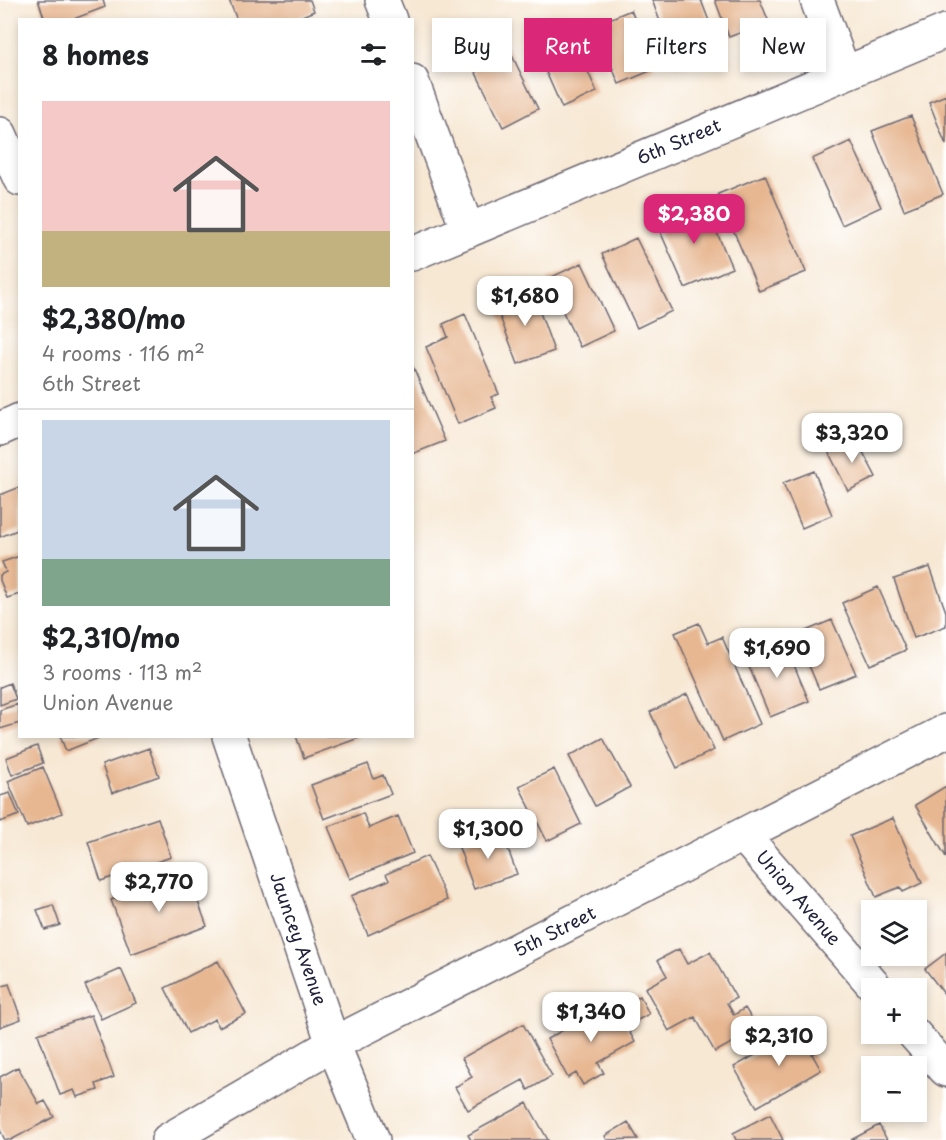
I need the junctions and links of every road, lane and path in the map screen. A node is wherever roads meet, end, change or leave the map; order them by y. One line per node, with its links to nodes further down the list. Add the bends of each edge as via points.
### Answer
1 (382, 0): 3 (street)
2 (817, 0): 5 (street)
3 (389, 18)
4 (946, 31): 5 (street, 6th Street)
5 (844, 73): 9 (street, 6th Street)
6 (414, 86): 9 (street)
7 (0, 134): 8 (street)
8 (18, 174)
9 (468, 231): 10 (street, 6th Street)
10 (414, 253)
11 (18, 421): 12 (street)
12 (0, 429)
13 (946, 731): 15 (street, 5th Street)
14 (229, 738): 17 (street, Jauncey Avenue)
15 (744, 836): 16 (street, Union Avenue); 17 (street, 5th Street)
16 (867, 978)
17 (333, 1044): 20 (street, 5th Street); 21 (street, Jauncey Avenue)
18 (923, 1044): 19 (street)
19 (946, 1070)
20 (168, 1140)
21 (373, 1140)

